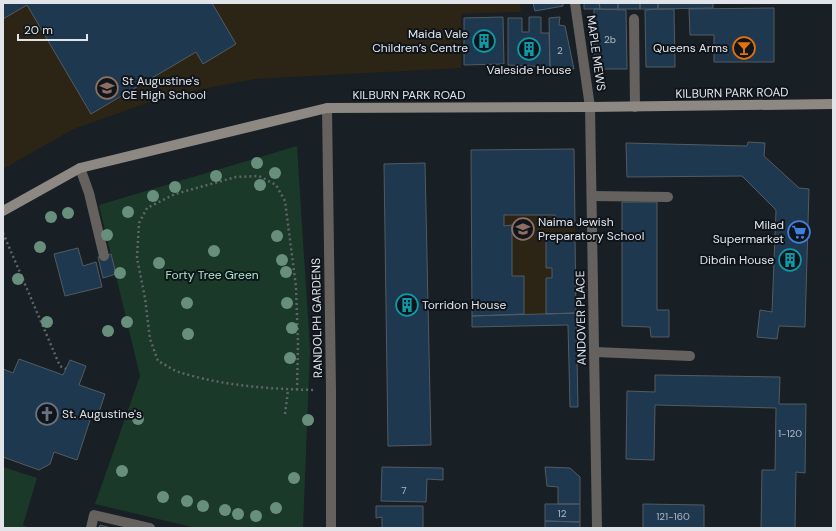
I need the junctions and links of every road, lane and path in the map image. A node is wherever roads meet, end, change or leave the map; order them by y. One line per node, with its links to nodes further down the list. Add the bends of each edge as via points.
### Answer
1 (575, 3): 4 (street, MAPLE MEWS)
2 (634, 19): 5 (street)
3 (833, 104): 5 (main road, KILBURN PARK ROAD)
4 (590, 107): 5 (main road, KILBURN PARK ROAD); 6 (main road, KILBURN PARK ROAD); 8 (street, ANDOVER PLACE)
5 (634, 107)
6 (327, 108): 7 (main road, KILBURN PARK ROAD); 18 (street, RANDOLPH GARDENS)
7 (80, 168): 10 (main road, KILBURN PARK ROAD); 12 (street)
8 (592, 196): 9 (street); 13 (street, ANDOVER PLACE)
9 (668, 197)
10 (3, 211)
11 (3, 233): 15 (path, via 60,366)
12 (104, 256)
13 (595, 352): 14 (street); 23 (street, ANDOVER PLACE)
14 (690, 356)
15 (66, 369)
16 (288, 390): 17 (path); 17 (path, via 244,387 181,373 158,360 150,340 137,258 139,223 147,208 175,194 236,177 259,176 276,185 285,201 296,287); 19 (path)
17 (297, 390): 18 (path)
18 (331, 390): 22 (street, RANDOLPH GARDENS)
19 (285, 414)
20 (91, 528): 21 (street, via 94,514)
21 (150, 528)
22 (331, 528)
23 (598, 528)

